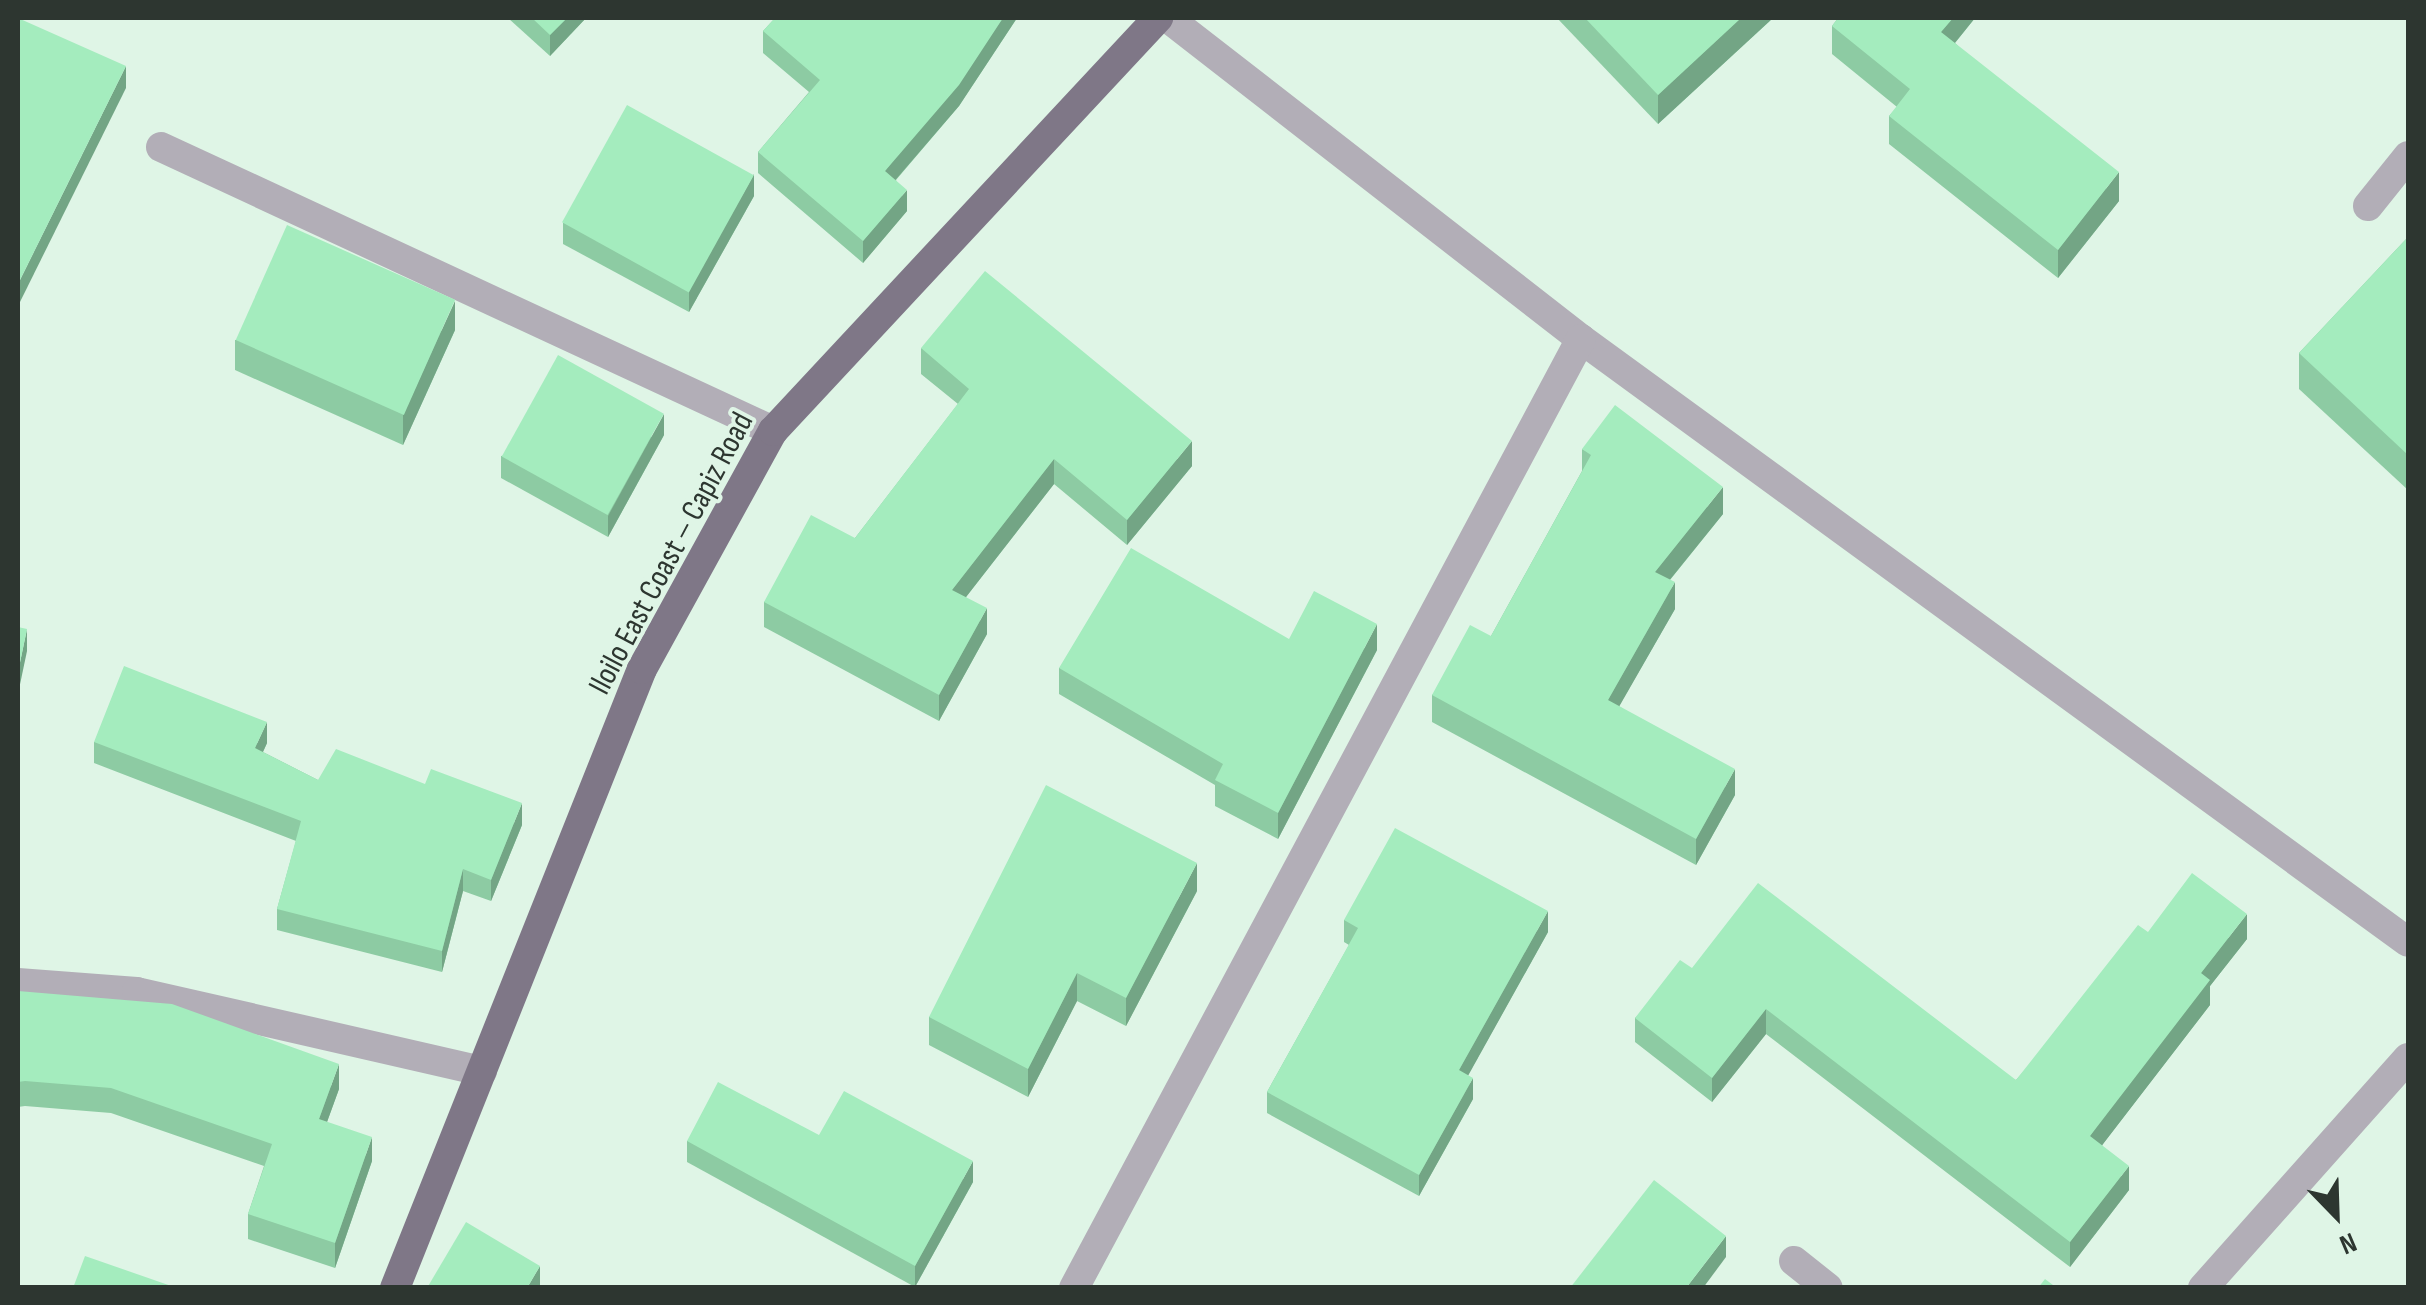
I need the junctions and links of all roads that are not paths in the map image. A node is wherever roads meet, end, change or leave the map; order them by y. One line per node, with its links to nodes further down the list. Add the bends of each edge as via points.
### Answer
1 (1158, 18): 7 (main road, Iloilo East Coast – Capiz Road)
2 (1168, 18): 6 (street)
3 (161, 148): 7 (street)
4 (2408, 156): 5 (street)
5 (2368, 206)
6 (1581, 339): 8 (street); 14 (street)
7 (773, 432): 11 (main road, Iloilo East Coast – Capiz Road, via 642,669)
8 (2408, 942)
9 (18, 983): 11 (street, via 137,992)
10 (2408, 1058): 16 (street)
11 (482, 1071): 13 (main road, Iloilo East Coast – Capiz Road)
12 (1794, 1260): 15 (street)
13 (395, 1288)
14 (1074, 1288)
15 (1828, 1288)
16 (2204, 1288)

